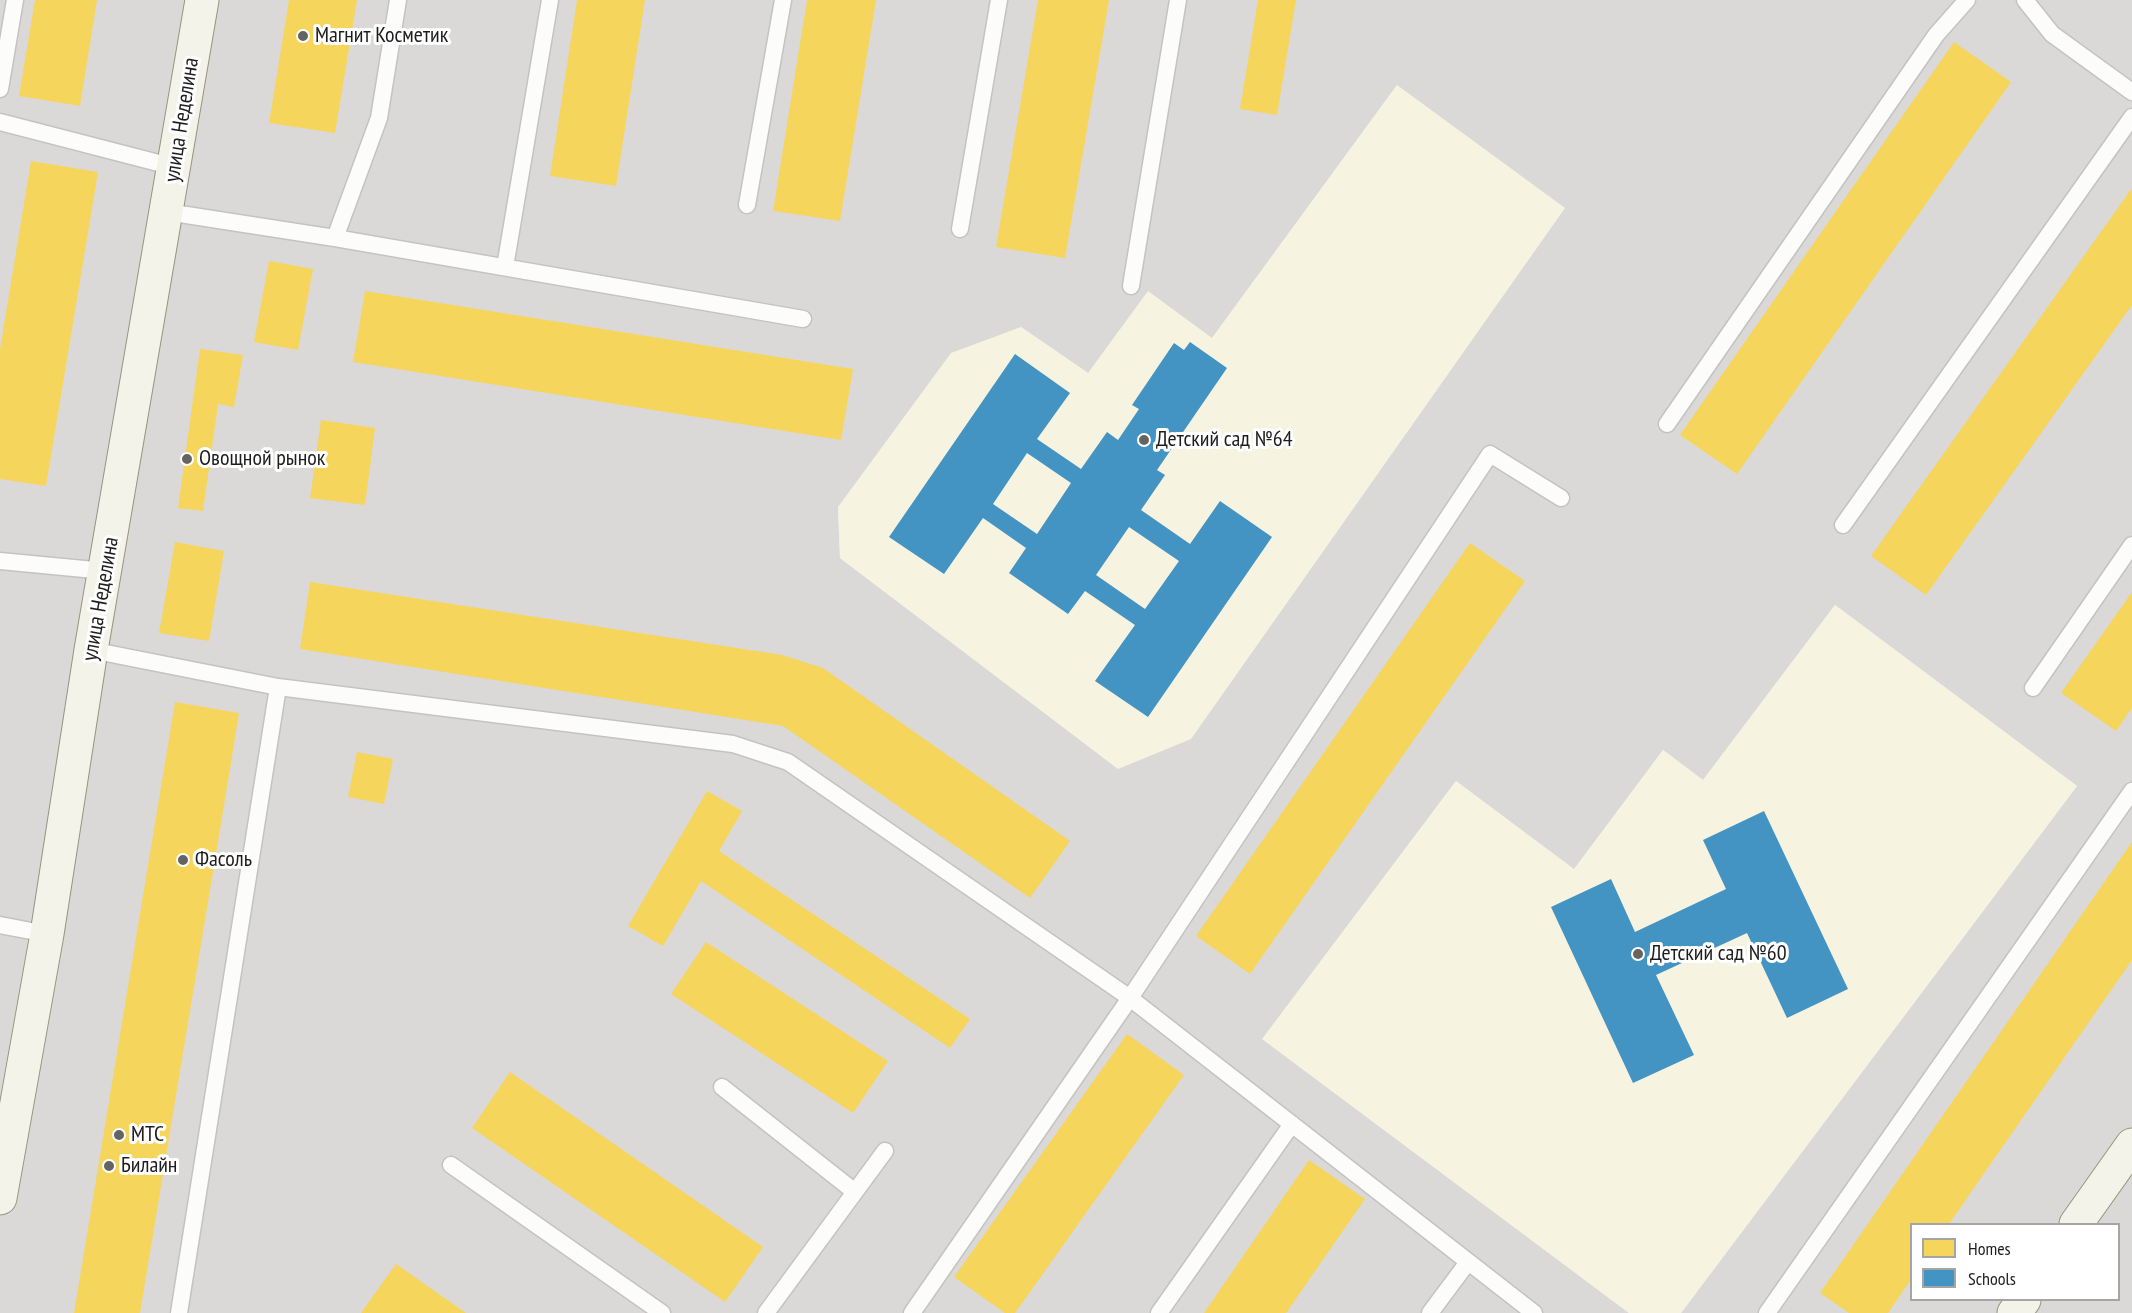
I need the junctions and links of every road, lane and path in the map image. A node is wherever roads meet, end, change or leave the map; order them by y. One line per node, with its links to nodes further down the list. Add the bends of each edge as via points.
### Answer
1 (15, 0): 10 (lane)
2 (202, 0): 14 (street, улица Неделина)
3 (398, 0): 18 (lane, via 379,118)
4 (550, 0): 19 (lane)
5 (783, 0): 15 (lane)
6 (999, 0): 17 (lane)
7 (1178, 0): 20 (lane)
8 (1967, 0): 22 (lane, via 1936,35)
9 (2025, 0): 11 (lane, via 2052,34)
10 (0, 88)
11 (2132, 92)
12 (2132, 117): 24 (lane)
13 (0, 122): 14 (lane)
14 (174, 167): 16 (street, улица Неделина)
15 (747, 205)
16 (167, 212): 18 (lane); 27 (street, улица Неделина)
17 (960, 229)
18 (335, 238): 19 (lane)
19 (505, 267): 21 (lane)
20 (1131, 286)
21 (803, 320)
22 (1667, 424)
23 (1561, 498): 34 (lane, via 1490,454)
24 (1843, 525)
25 (2132, 545): 30 (lane)
26 (0, 561): 27 (lane)
27 (105, 571): 28 (street, улица Неделина)
28 (92, 650): 29 (lane); 33 (street, улица Неделина)
29 (278, 687): 34 (lane, via 733,744 788,762); 44 (lane)
30 (2033, 688)
31 (2132, 791): 51 (lane)
32 (0, 925): 33 (lane)
33 (46, 934): 41 (street, улица Неделина)
34 (1130, 998): 36 (lane); 47 (lane)
35 (722, 1087): 40 (lane)
36 (1292, 1124): 43 (lane); 48 (lane)
37 (2132, 1145): 42 (street)
38 (885, 1151): 40 (lane)
39 (451, 1165): 45 (lane)
40 (855, 1192): 46 (lane)
41 (0, 1198)
42 (2077, 1223)
43 (1468, 1262): 49 (lane); 50 (lane)
44 (179, 1313)
45 (662, 1313)
46 (766, 1313)
47 (912, 1313)
48 (1159, 1313)
49 (1430, 1313)
50 (1534, 1313)
51 (1767, 1313)

